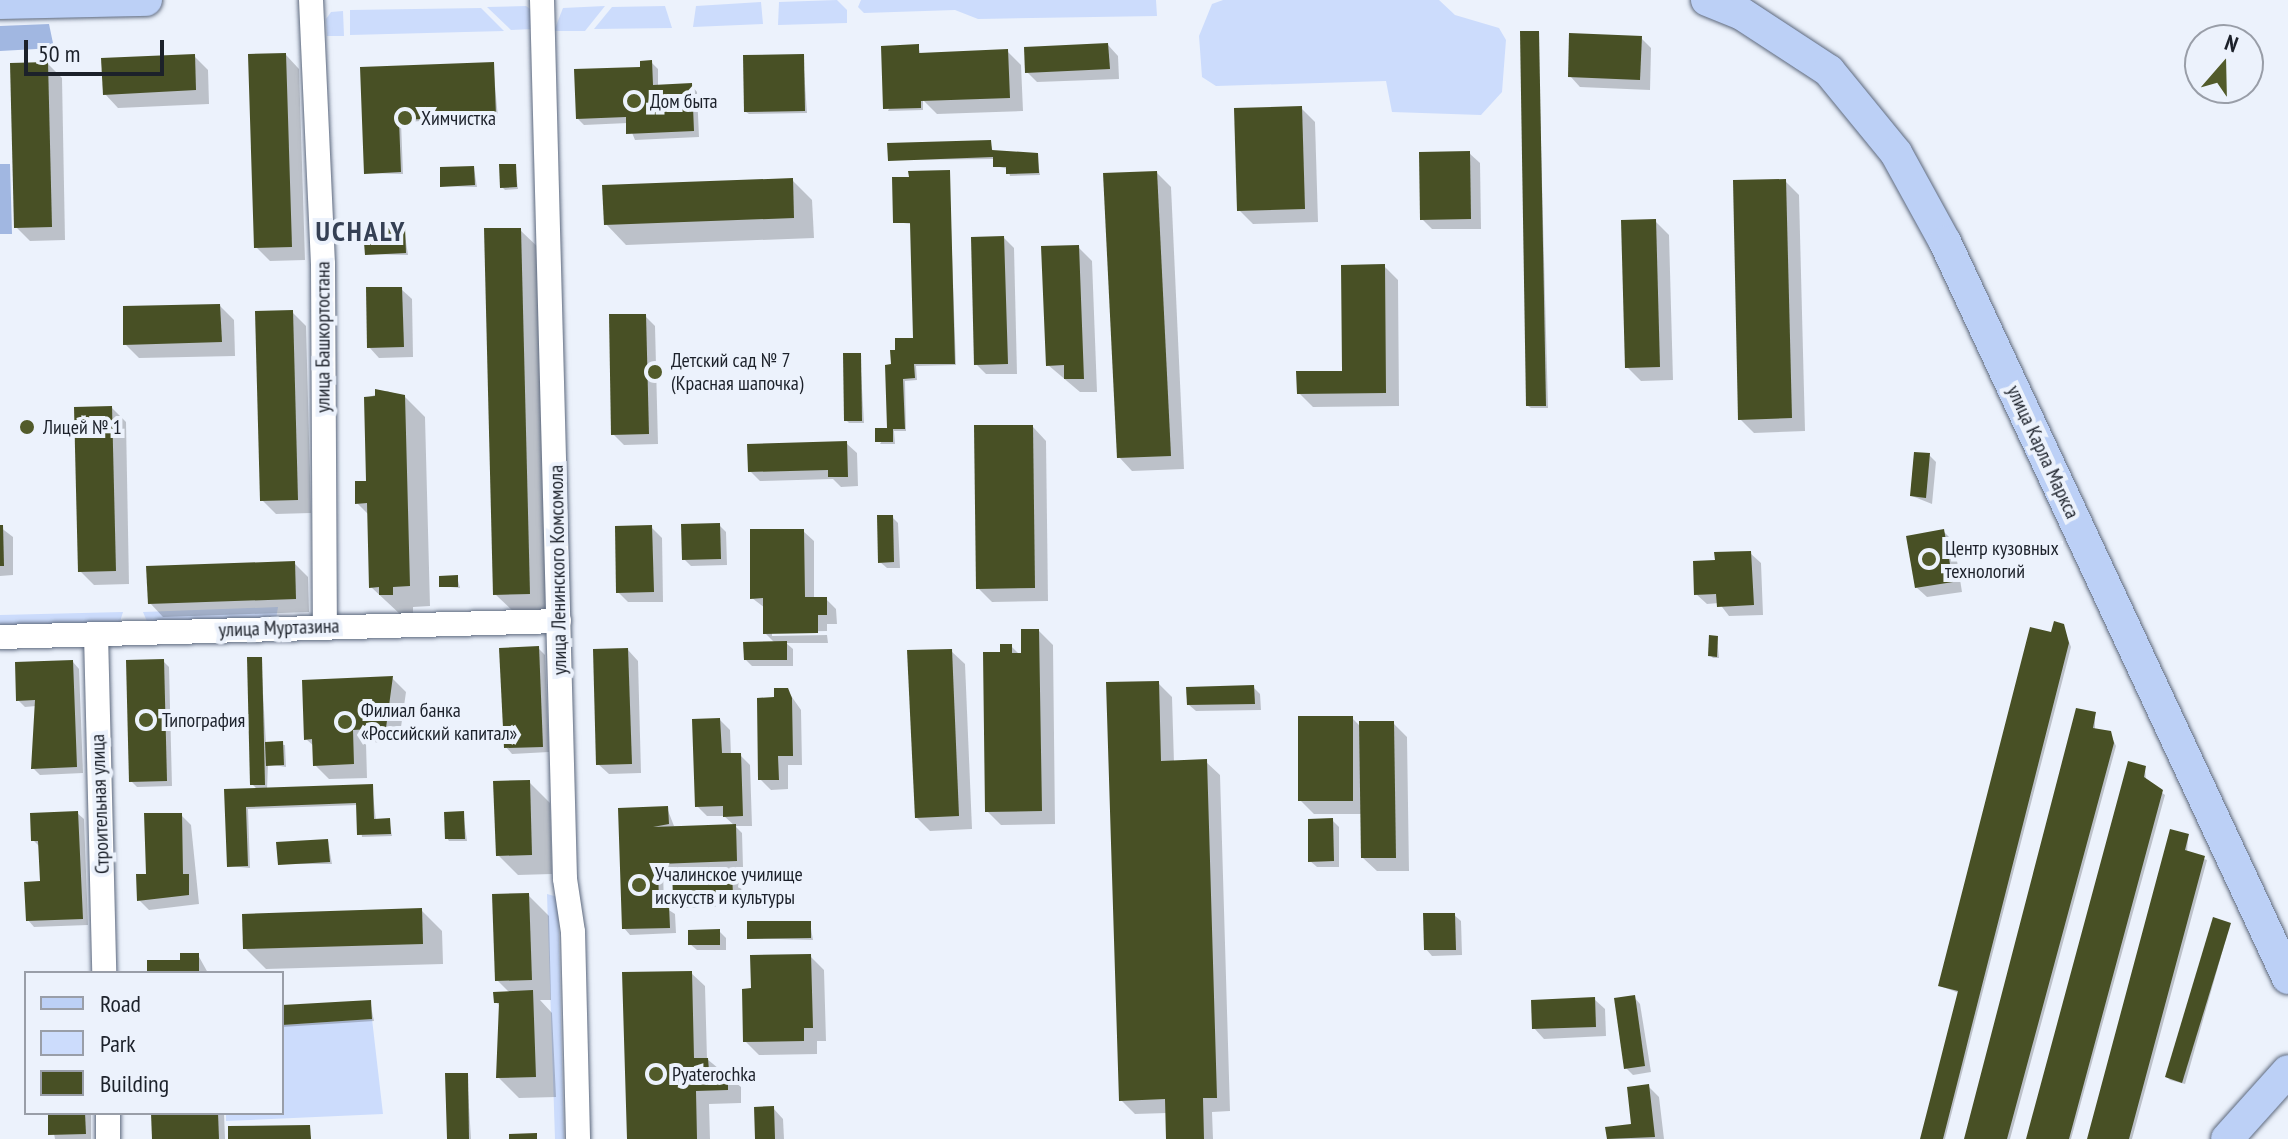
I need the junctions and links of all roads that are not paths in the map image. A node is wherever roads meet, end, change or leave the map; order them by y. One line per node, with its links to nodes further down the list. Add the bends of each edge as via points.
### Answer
1 (146, 0): 5 (main road)
2 (311, 0): 7 (street, улица Башкортостана, via 323,264)
3 (542, 0): 6 (street, улица Ленинского Комсомола)
4 (1707, 0): 11 (main road, улица Карла Маркса, via 1742,14 1829,71 1896,153 1945,242)
5 (0, 3)
6 (559, 621): 7 (street, улица Муртазина); 15 (street, улица Ленинского Комсомола)
7 (325, 626): 8 (street, улица Муртазина)
8 (96, 634): 9 (street, улица Муртазина); 10 (street, Строительная улица)
9 (0, 637)
10 (104, 971)
11 (2288, 978)
12 (2288, 1071): 16 (main road)
13 (108, 1115): 14 (street)
14 (108, 1139)
15 (578, 1139)
16 (2227, 1139)

